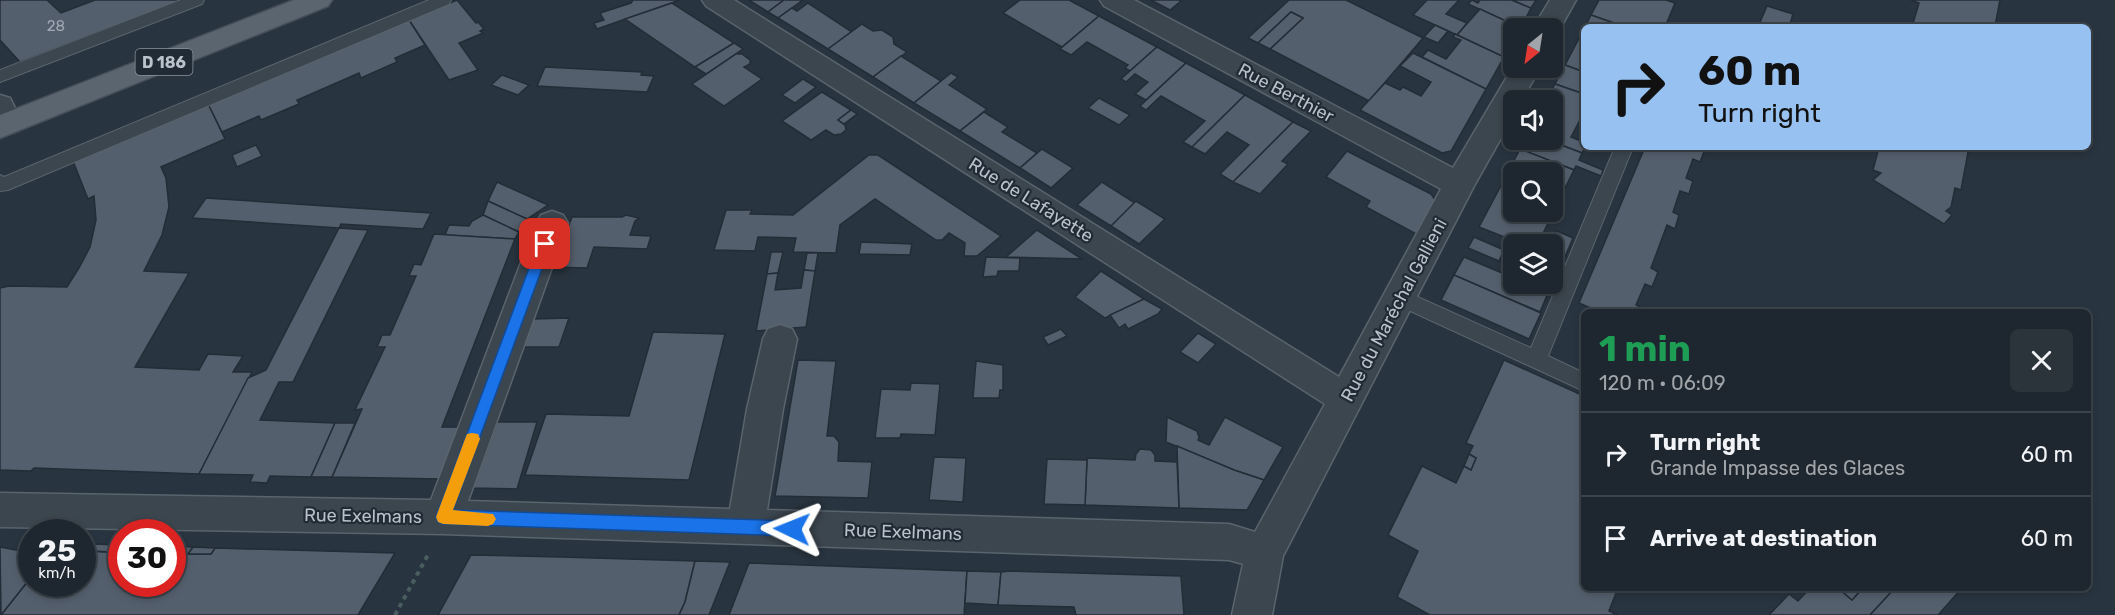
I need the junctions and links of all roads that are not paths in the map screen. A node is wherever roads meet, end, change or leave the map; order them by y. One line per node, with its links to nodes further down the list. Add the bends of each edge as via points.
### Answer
1 (196, 0): 8 (lane)
2 (319, 0): 10 (main road, D 186)
3 (443, 0): 12 (lane, via 2,185)
4 (715, 0): 19 (street, Rue de Lafayette)
5 (1113, 0): 13 (street, Rue Berthier)
6 (1563, 0): 7 (street)
7 (1553, 18)
8 (0, 76)
9 (1520, 78): 13 (street, Rue du Maréchal Gallieni)
10 (2, 123)
11 (1623, 150): 17 (lane)
12 (0, 182)
13 (1459, 185): 15 (street, Rue du Maréchal Gallieni)
14 (552, 223): 21 (street)
15 (1400, 297): 17 (lane); 19 (street, Rue du Maréchal Gallieni)
16 (780, 339): 22 (street)
17 (1536, 360): 18 (lane)
18 (1581, 381)
19 (1347, 399): 23 (street, Rue du Maréchal Gallieni)
20 (0, 510): 21 (street, Rue Exelmans)
21 (443, 517): 22 (street, Rue Exelmans)
22 (746, 527): 23 (street, Rue Exelmans, via 1229,542)
23 (1264, 553): 24 (street, Rue du Maréchal Gallieni)
24 (1252, 615)

